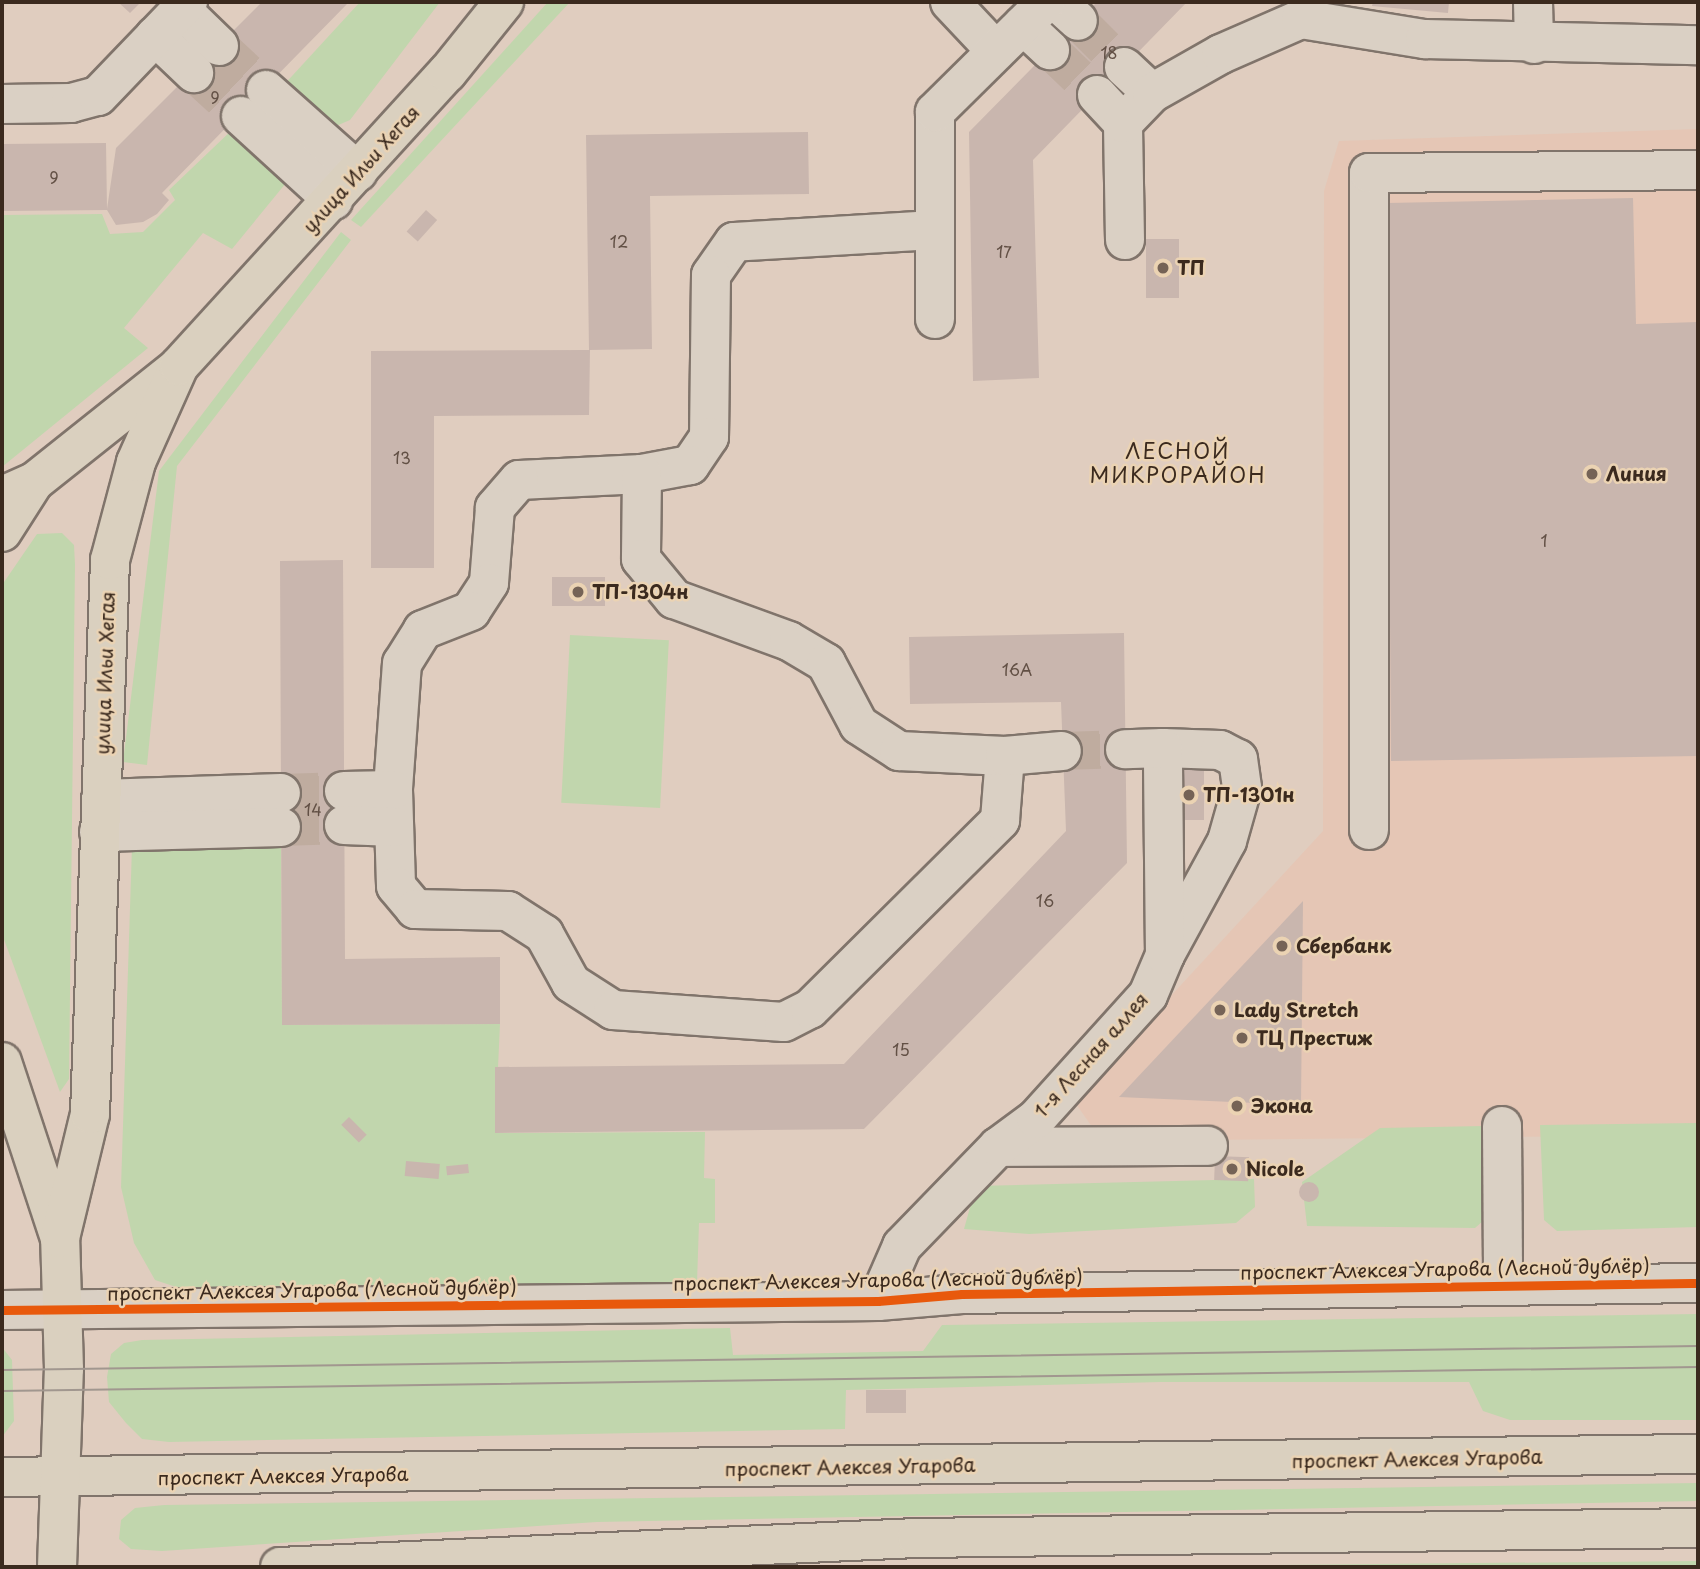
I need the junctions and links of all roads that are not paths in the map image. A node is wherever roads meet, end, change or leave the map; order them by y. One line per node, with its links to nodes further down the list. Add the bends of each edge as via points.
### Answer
1 (504, 2): 17 (main road, улица Ильи Хегая)
2 (950, 2): 8 (street)
3 (1533, 2): 6 (street)
4 (175, 16): 9 (street); 14 (street, via 98,96 71,103)
5 (1051, 20): 8 (street)
6 (1534, 44): 7 (street); 11 (street, via 1425,39 1300,19 1221,54)
7 (1698, 45)
8 (996, 51): 18 (street, via 934,112)
9 (207, 59)
10 (1124, 67): 11 (street)
11 (1152, 93): 15 (street)
12 (1097, 95): 15 (street)
13 (253, 103): 17 (street)
14 (2, 104)
15 (1123, 123): 19 (street)
16 (1698, 170): 33 (street, via 1369,173)
17 (345, 186): 21 (main road, улица Ильи Хегая)
18 (934, 230): 20 (street); 22 (street, via 734,242 710,275 709,437 690,465)
19 (1125, 240)
20 (934, 319)
21 (179, 366): 23 (main road); 32 (main road, улица Ильи Хегая, via 136,462 110,561)
22 (642, 474): 28 (street, via 641,559 674,599 789,641 825,663 859,726 899,751); 30 (street, via 519,480 495,508 489,583 471,611 423,630 402,663)
23 (18, 489): 24 (main road)
24 (2, 532)
25 (1163, 748): 26 (street); 34 (street, 1-я Лесная аллея); 34 (street, via 1220,750 1238,759 1242,788 1227,841)
26 (1125, 749)
27 (1062, 751): 28 (street)
28 (1005, 756): 30 (street, via 1000,820 810,1009 784,1022 613,1010 571,983 544,934 508,911 415,909 396,886)
29 (344, 808): 30 (street)
30 (394, 808)
31 (281, 810): 32 (street)
32 (100, 815): 39 (main road, улица Ильи Хегая, via 90,1114)
33 (1368, 830)
34 (1165, 955): 38 (street, 1-я Лесная аллея, via 1148,995 1036,1119)
35 (5, 1084): 39 (main road)
36 (1502, 1126): 40 (street)
37 (1208, 1146): 38 (street)
38 (998, 1147): 42 (street, 1-я Лесная аллея, via 902,1246)
39 (60, 1238): 44 (main road, улица Ильи Хегая)
40 (1503, 1283): 41 (street, проспект Алексея Угарова (Лесной дублёр)); 42 (street, проспект Алексея Угарова (Лесной дублёр), via 962,1294)
41 (1698, 1283)
42 (878, 1301): 44 (street, проспект Алексея Угарова (Лесной дублёр))
43 (2, 1310): 44 (street, проспект Алексея Угарова (Лесной дублёр))
44 (59, 1310): 47 (main road, улица Ильи Хегая, via 64,1369)
45 (1698, 1454): 47 (main road, проспект Алексея Угарова)
46 (2, 1478): 47 (main road, проспект Алексея Угарова)
47 (60, 1478): 49 (main road, улица Ильи Хегая)
48 (1698, 1528): 50 (main road, via 917,1538)
49 (57, 1567)
50 (280, 1567)

